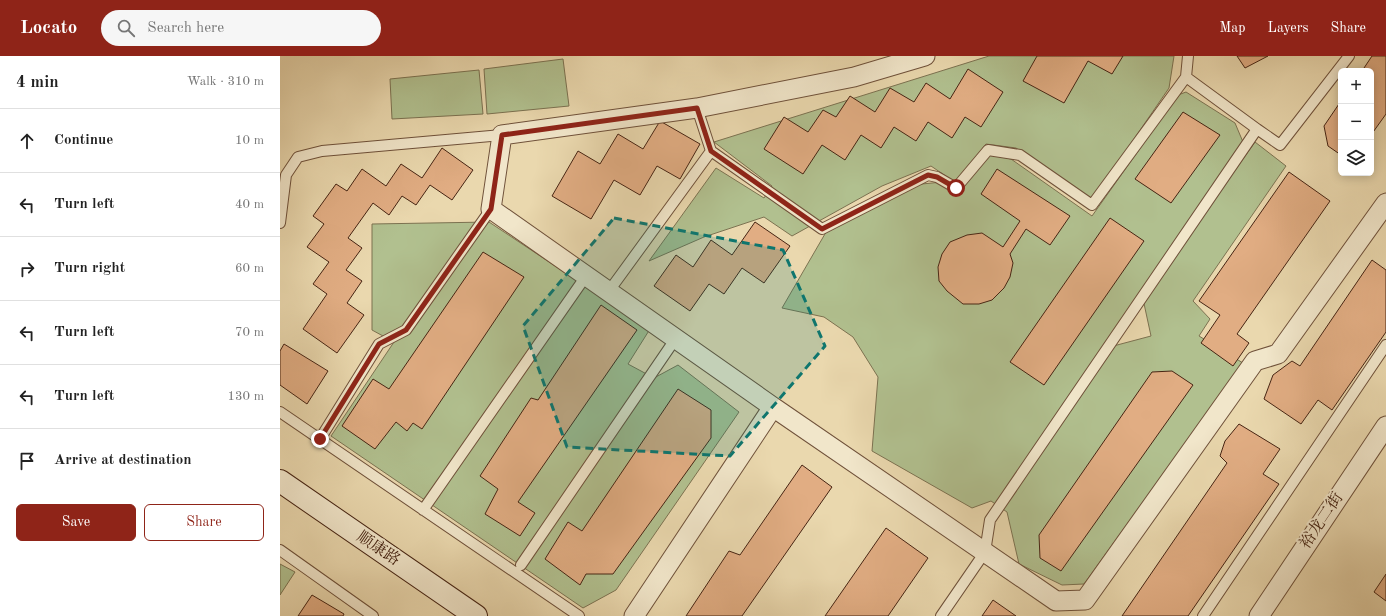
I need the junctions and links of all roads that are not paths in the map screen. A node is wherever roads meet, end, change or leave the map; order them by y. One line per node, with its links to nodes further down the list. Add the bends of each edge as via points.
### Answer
1 (925, 56): 5 (street, via 854,77)
2 (1188, 56): 4 (lane)
3 (1349, 56): 6 (lane, via 1280,145)
4 (1186, 77): 6 (lane); 8 (lane, via 1092,204 1020,155 988,150 956,188 928,175 822,229)
5 (697, 108): 7 (street); 8 (lane)
6 (1257, 129): 23 (lane, via 990,520)
7 (502, 135): 10 (street); 11 (lane, via 322,151 298,157 286,175)
8 (711, 151): 13 (lane)
9 (1386, 202): 23 (street, via 1278,354 1255,361 1085,600 1056,601)
10 (491, 209): 12 (street); 19 (lane, via 406,330 379,344)
11 (280, 223)
12 (586, 276): 13 (street); 21 (lane)
13 (609, 291): 14 (street)
14 (676, 338): 16 (street); 24 (lane)
15 (1386, 345): 31 (lane)
16 (773, 406): 23 (street); 29 (street)
17 (280, 412): 19 (lane)
18 (1386, 426): 32 (street, 裕龙二街)
19 (320, 439): 21 (lane)
20 (280, 481): 27 (street, 顺康路)
21 (423, 510): 28 (lane)
22 (280, 550): 25 (lane)
23 (985, 552): 30 (lane)
24 (520, 566)
25 (361, 612): 26 (lane)
26 (373, 616)
27 (476, 616)
28 (579, 616)
29 (634, 616)
30 (941, 616)
31 (1203, 616)
32 (1259, 616)

